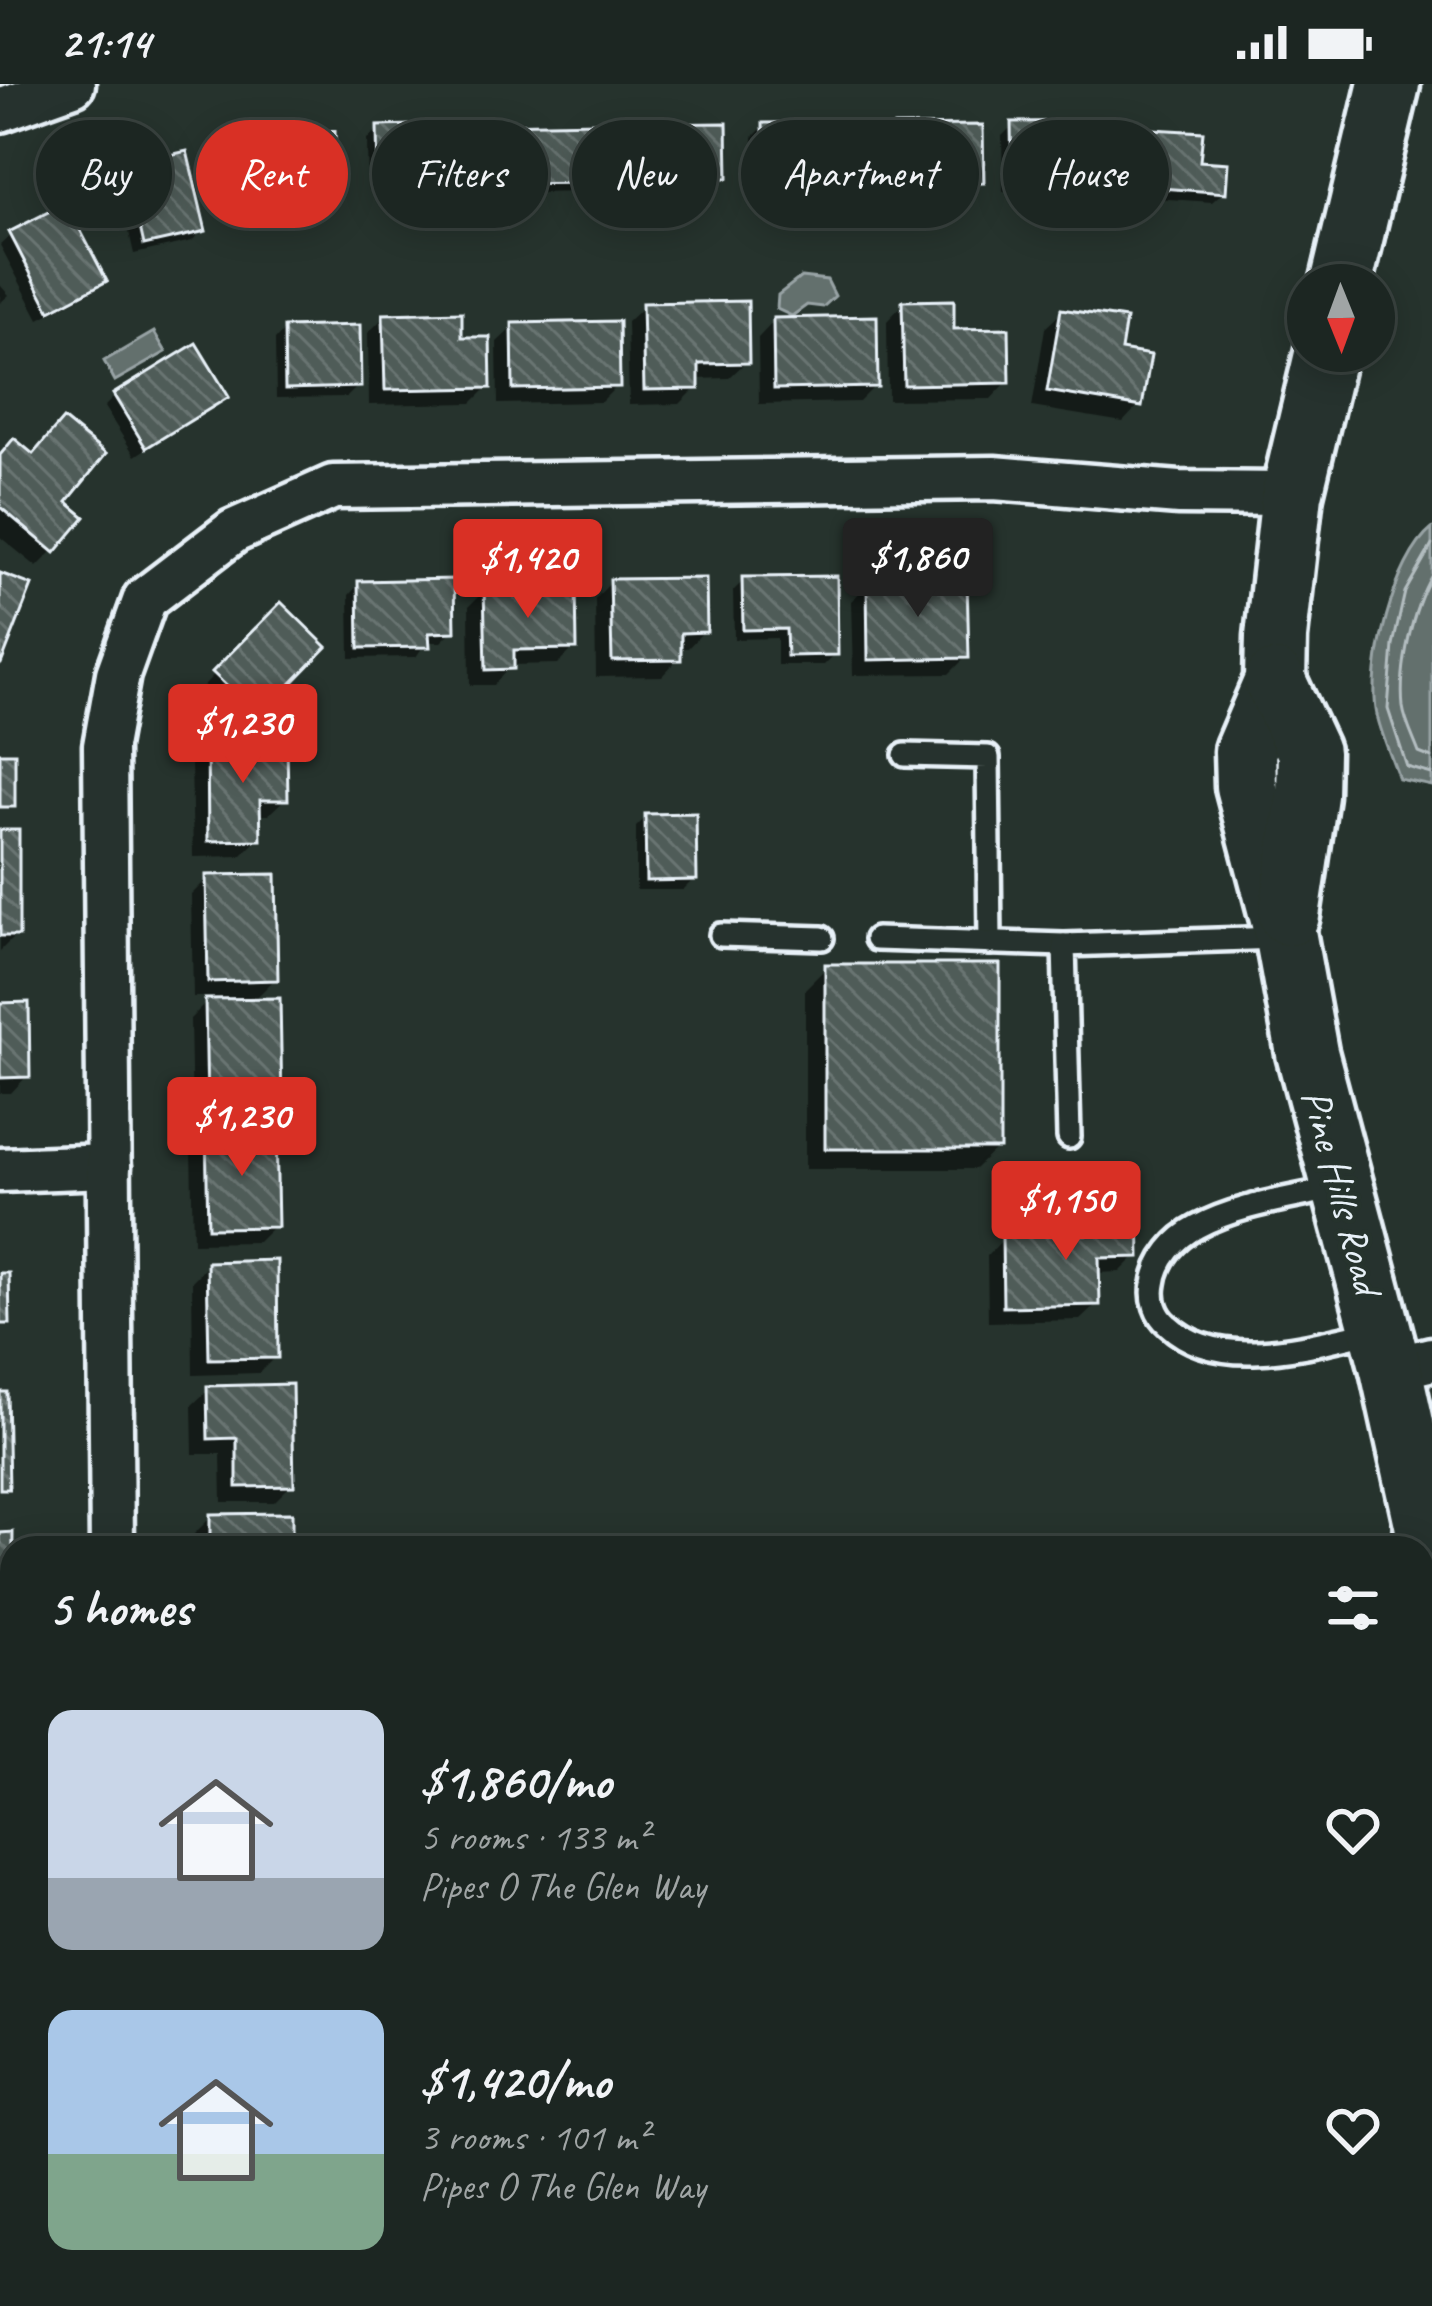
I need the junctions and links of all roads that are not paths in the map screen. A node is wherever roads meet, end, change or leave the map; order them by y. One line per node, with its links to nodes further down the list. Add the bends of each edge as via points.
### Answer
1 (73, 84): 3 (street)
2 (1389, 84): 4 (main road)
3 (0, 110)
4 (1347, 264)
5 (1321, 372): 6 (main road, Pine Hills Road)
6 (1292, 494): 10 (main road, Pine Hills Road, via 1275,681 1245,751 1246,786); 15 (street, via 994,478 333,487 234,531 145,599 118,674 105,746)
7 (904, 755): 12 (lane, via 988,757)
8 (722, 934): 9 (lane)
9 (822, 938)
10 (1286, 938): 13 (lane); 17 (main road, Pine Hills Road)
11 (876, 939): 12 (lane)
12 (990, 943): 13 (lane)
13 (1064, 945): 14 (lane)
14 (1069, 1137)
15 (109, 1166): 16 (street); 19 (street)
16 (0, 1171)
17 (1342, 1187): 18 (main road, Pine Hills Road); 18 (lane, via 1196,1228 1157,1266 1158,1316 1206,1347)
18 (1401, 1353): 20 (main road, Pine Hills Road)
19 (112, 1536)
20 (1427, 1536)

